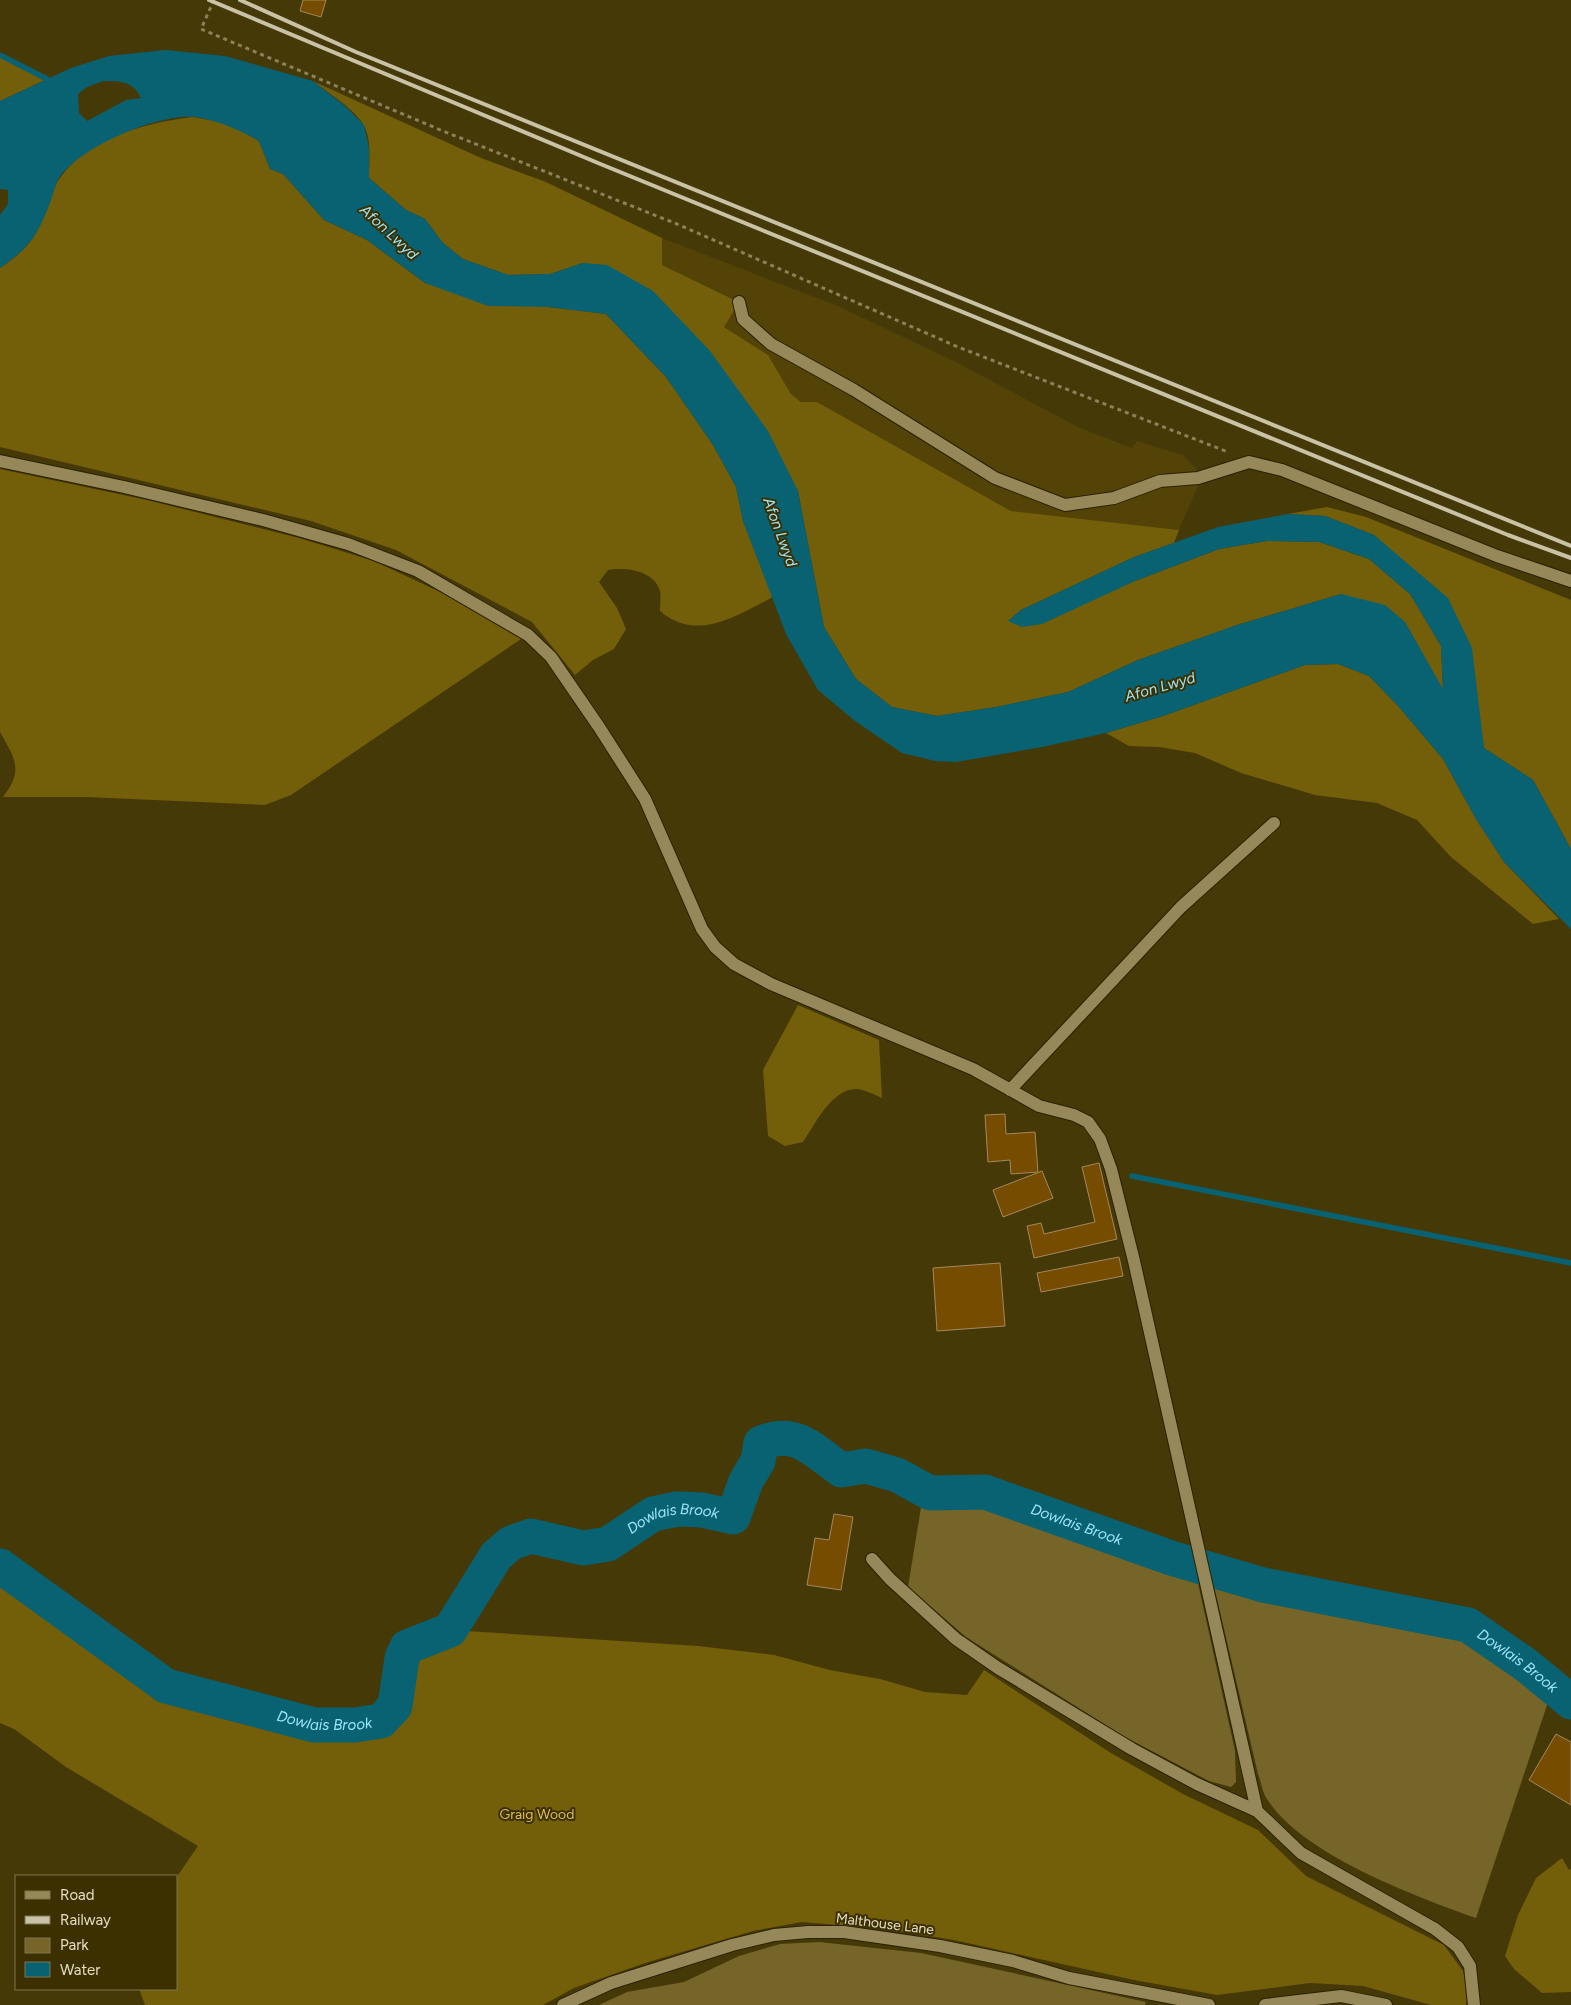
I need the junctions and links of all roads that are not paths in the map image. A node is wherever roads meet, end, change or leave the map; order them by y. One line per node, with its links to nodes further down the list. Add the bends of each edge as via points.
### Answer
1 (739, 302): 3 (street, via 743,319 771,344 854,390 995,478 1065,505 1114,498 1160,481 1198,478 1250,462 1282,470 1497,556)
2 (0, 461): 5 (street, via 263,520 348,544 418,571 528,635 551,657 645,799 702,929 722,953 734,964 771,984 973,1069)
3 (1571, 581)
4 (1274, 823): 5 (street, via 1180,907)
5 (1010, 1090): 7 (street, via 1039,1106 1074,1114 1088,1122 1100,1140 1111,1169)
6 (872, 1559): 7 (street, via 956,1639 998,1668 1132,1749)
7 (1257, 1811): 12 (street, via 1301,1853 1435,1929 1458,1947 1470,1966)
8 (563, 2005): 9 (street, Malthouse Lane, via 611,1983 732,1945 808,1932 844,1932 940,1946 1013,1961 1069,1978)
9 (1209, 2005)
10 (1265, 2005): 11 (street, via 1341,1996)
11 (1386, 2005)
12 (1474, 2005)

